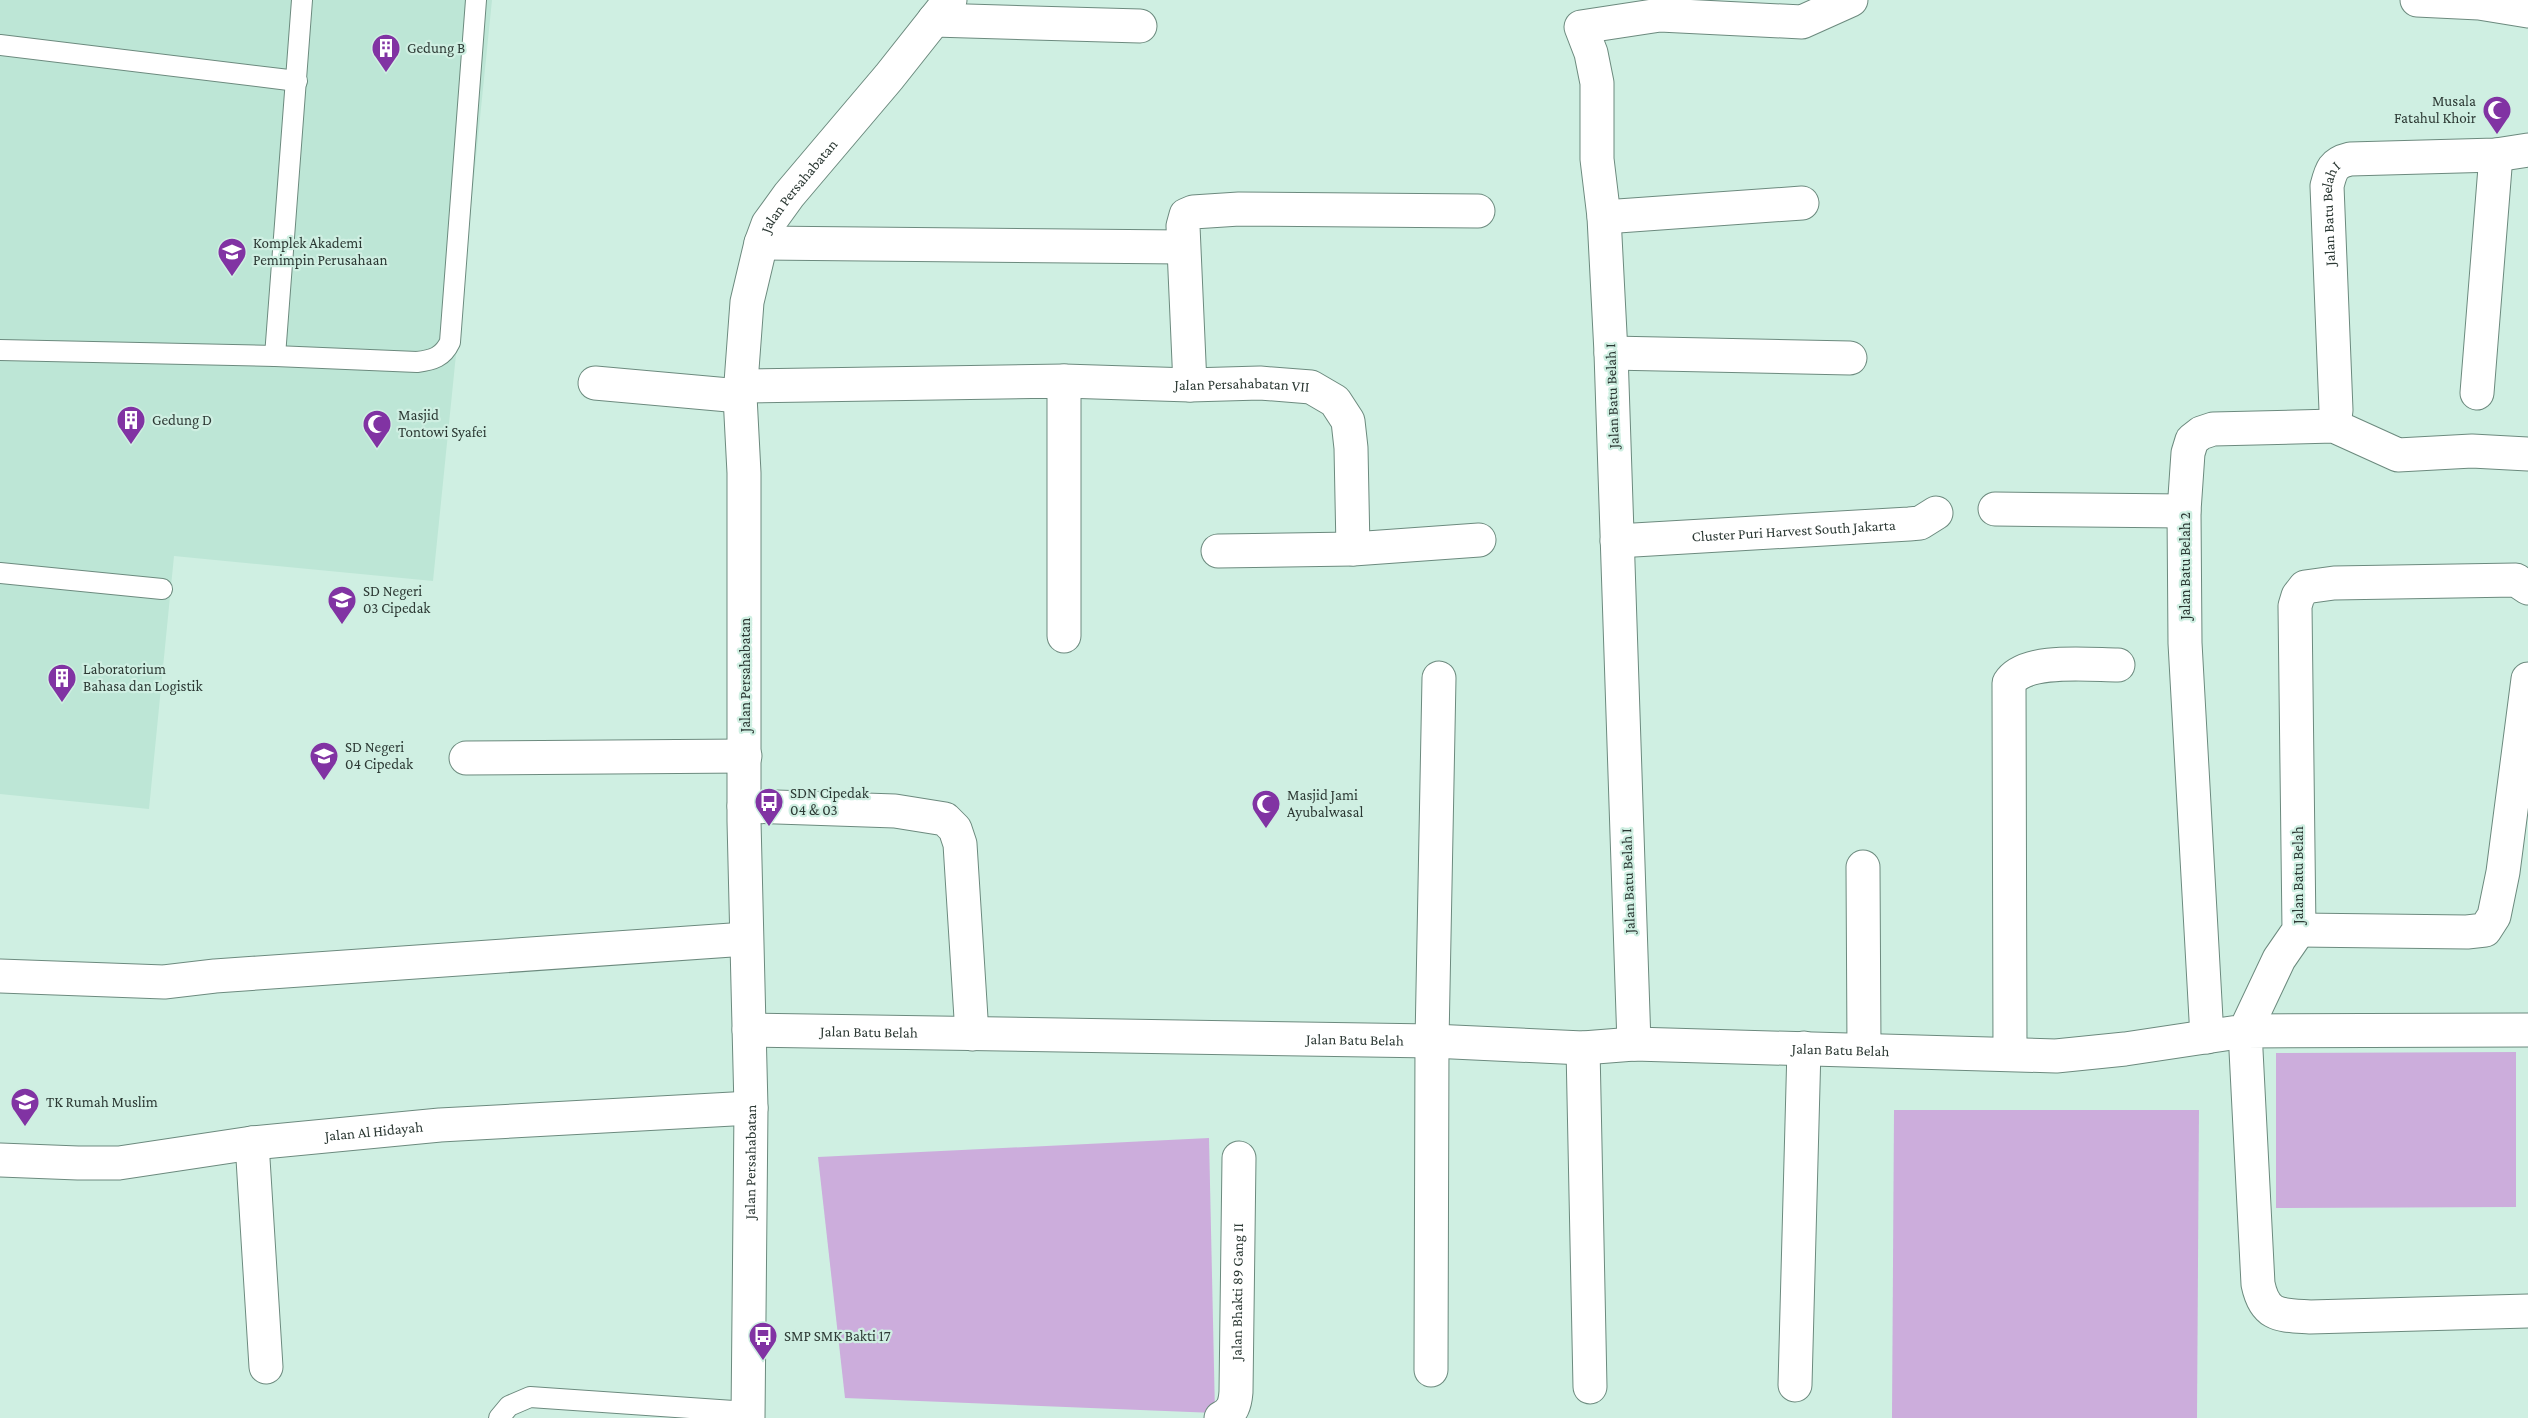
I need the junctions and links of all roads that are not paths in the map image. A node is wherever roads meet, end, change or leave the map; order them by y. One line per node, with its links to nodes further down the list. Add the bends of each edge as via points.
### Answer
1 (302, 0): 9 (lane)
2 (476, 0): 19 (lane, via 450,342 445,352 433,360 417,362)
3 (1851, 0): 14 (street, Jalan Batu Belah I, via 1802,22 1660,15 1581,27 1597,82 1597,159)
4 (2417, 0): 6 (street, via 2479,3)
5 (942, 10): 7 (street); 15 (street, Jalan Persahabatan, via 789,195 768,224)
6 (2528, 11)
7 (1140, 26)
8 (0, 45): 9 (lane)
9 (297, 81): 19 (lane)
10 (2528, 150): 11 (street, Jalan Batu Belah I)
11 (2496, 155): 25 (street); 26 (street, Jalan Batu Belah I, via 2350,159 2339,161 2331,169 2327,186)
12 (1802, 203): 14 (street)
13 (1478, 211): 16 (street, via 1193,212 1184,220)
14 (1604, 217): 18 (street, Jalan Batu Belah I)
15 (761, 243): 16 (street); 24 (street, Jalan Persahabatan, via 747,302)
16 (1183, 247): 23 (street)
17 (0, 350): 19 (lane)
18 (1611, 353): 20 (street); 32 (street, Jalan Batu Belah I)
19 (274, 356)
20 (1850, 358)
21 (1064, 381): 23 (street, Jalan Persahabatan VII); 24 (street, Jalan Persahabatan VII); 38 (street)
22 (595, 383): 24 (street, Jalan Persahabatan VII)
23 (1190, 385): 33 (street, Jalan Persahabatan VII, via 1260,382 1311,387 1335,401 1348,421)
24 (740, 391): 42 (street, Jalan Persahabatan)
25 (2477, 393)
26 (2334, 426): 27 (street, Jalan Batu Belah 2, via 2398,454); 29 (street, Jalan Batu Belah 2, via 2213,429 2201,433 2192,440 2188,453)
27 (2528, 454)
28 (1995, 509): 29 (street)
29 (2184, 512): 53 (street, Jalan Batu Belah 2, via 2186,643)
30 (1936, 513): 32 (street, Cluster Puri Harvest South Jakarta, via 1920,523 1909,524)
31 (1479, 540): 33 (street)
32 (1633, 540): 55 (street, Jalan Batu Belah I)
33 (1353, 549): 34 (street)
34 (1218, 550)
35 (0, 573): 37 (lane)
36 (2528, 588): 46 (street, Jalan Batu Belah, via 2517,580 2334,583 2305,587 2298,596 2295,659)
37 (162, 589)
38 (1064, 636)
39 (2118, 664): 59 (street, via 2042,665 2013,676 2009,683)
40 (1439, 678): 54 (street)
41 (2528, 679): 46 (street, via 2503,872 2494,916 2486,930)
42 (745, 756): 43 (street); 44 (street, Jalan Persahabatan)
43 (466, 758)
44 (744, 806): 47 (street, Jalan Persahabatan); 52 (street, via 895,811 945,819 955,829 960,844)
45 (1863, 867): 58 (street)
46 (2299, 930): 51 (street, Jalan Batu Belah, via 2279,959)
47 (746, 939): 48 (street, via 164,982); 49 (street, Jalan Persahabatan)
48 (0, 976)
49 (749, 1030): 52 (street, Jalan Batu Belah); 60 (street, Jalan Persahabatan)
50 (2528, 1030): 51 (street)
51 (2245, 1031): 53 (street, Jalan Batu Belah); 64 (street, via 2258,1284 2268,1309 2280,1315 2310,1317)
52 (972, 1034): 54 (street, Jalan Batu Belah)
53 (2207, 1037): 59 (street, Jalan Batu Belah, via 2056,1056)
54 (1432, 1041): 56 (street, Jalan Batu Belah); 66 (street)
55 (1634, 1044): 56 (street, Jalan Batu Belah); 57 (street, Jalan Batu Belah)
56 (1583, 1048): 68 (street)
57 (1804, 1048): 58 (street, Jalan Batu Belah); 67 (street)
58 (1864, 1049): 59 (street, Jalan Batu Belah)
59 (2010, 1053)
60 (751, 1108): 61 (street, Jalan Al Hidayah, via 440,1125); 69 (street, Jalan Persahabatan)
61 (252, 1143): 63 (street, Jalan Al Hidayah, via 119,1162); 65 (street)
62 (1239, 1158): 71 (street, Jalan Bhakti 89 Gang II, via 1236,1392 1230,1414)
63 (0, 1160)
64 (2528, 1311)
65 (267, 1367)
66 (1431, 1370)
67 (1795, 1385)
68 (1590, 1387)
69 (748, 1415): 70 (lane, via 530,1397 509,1406)
70 (499, 1418)
71 (1221, 1418)

